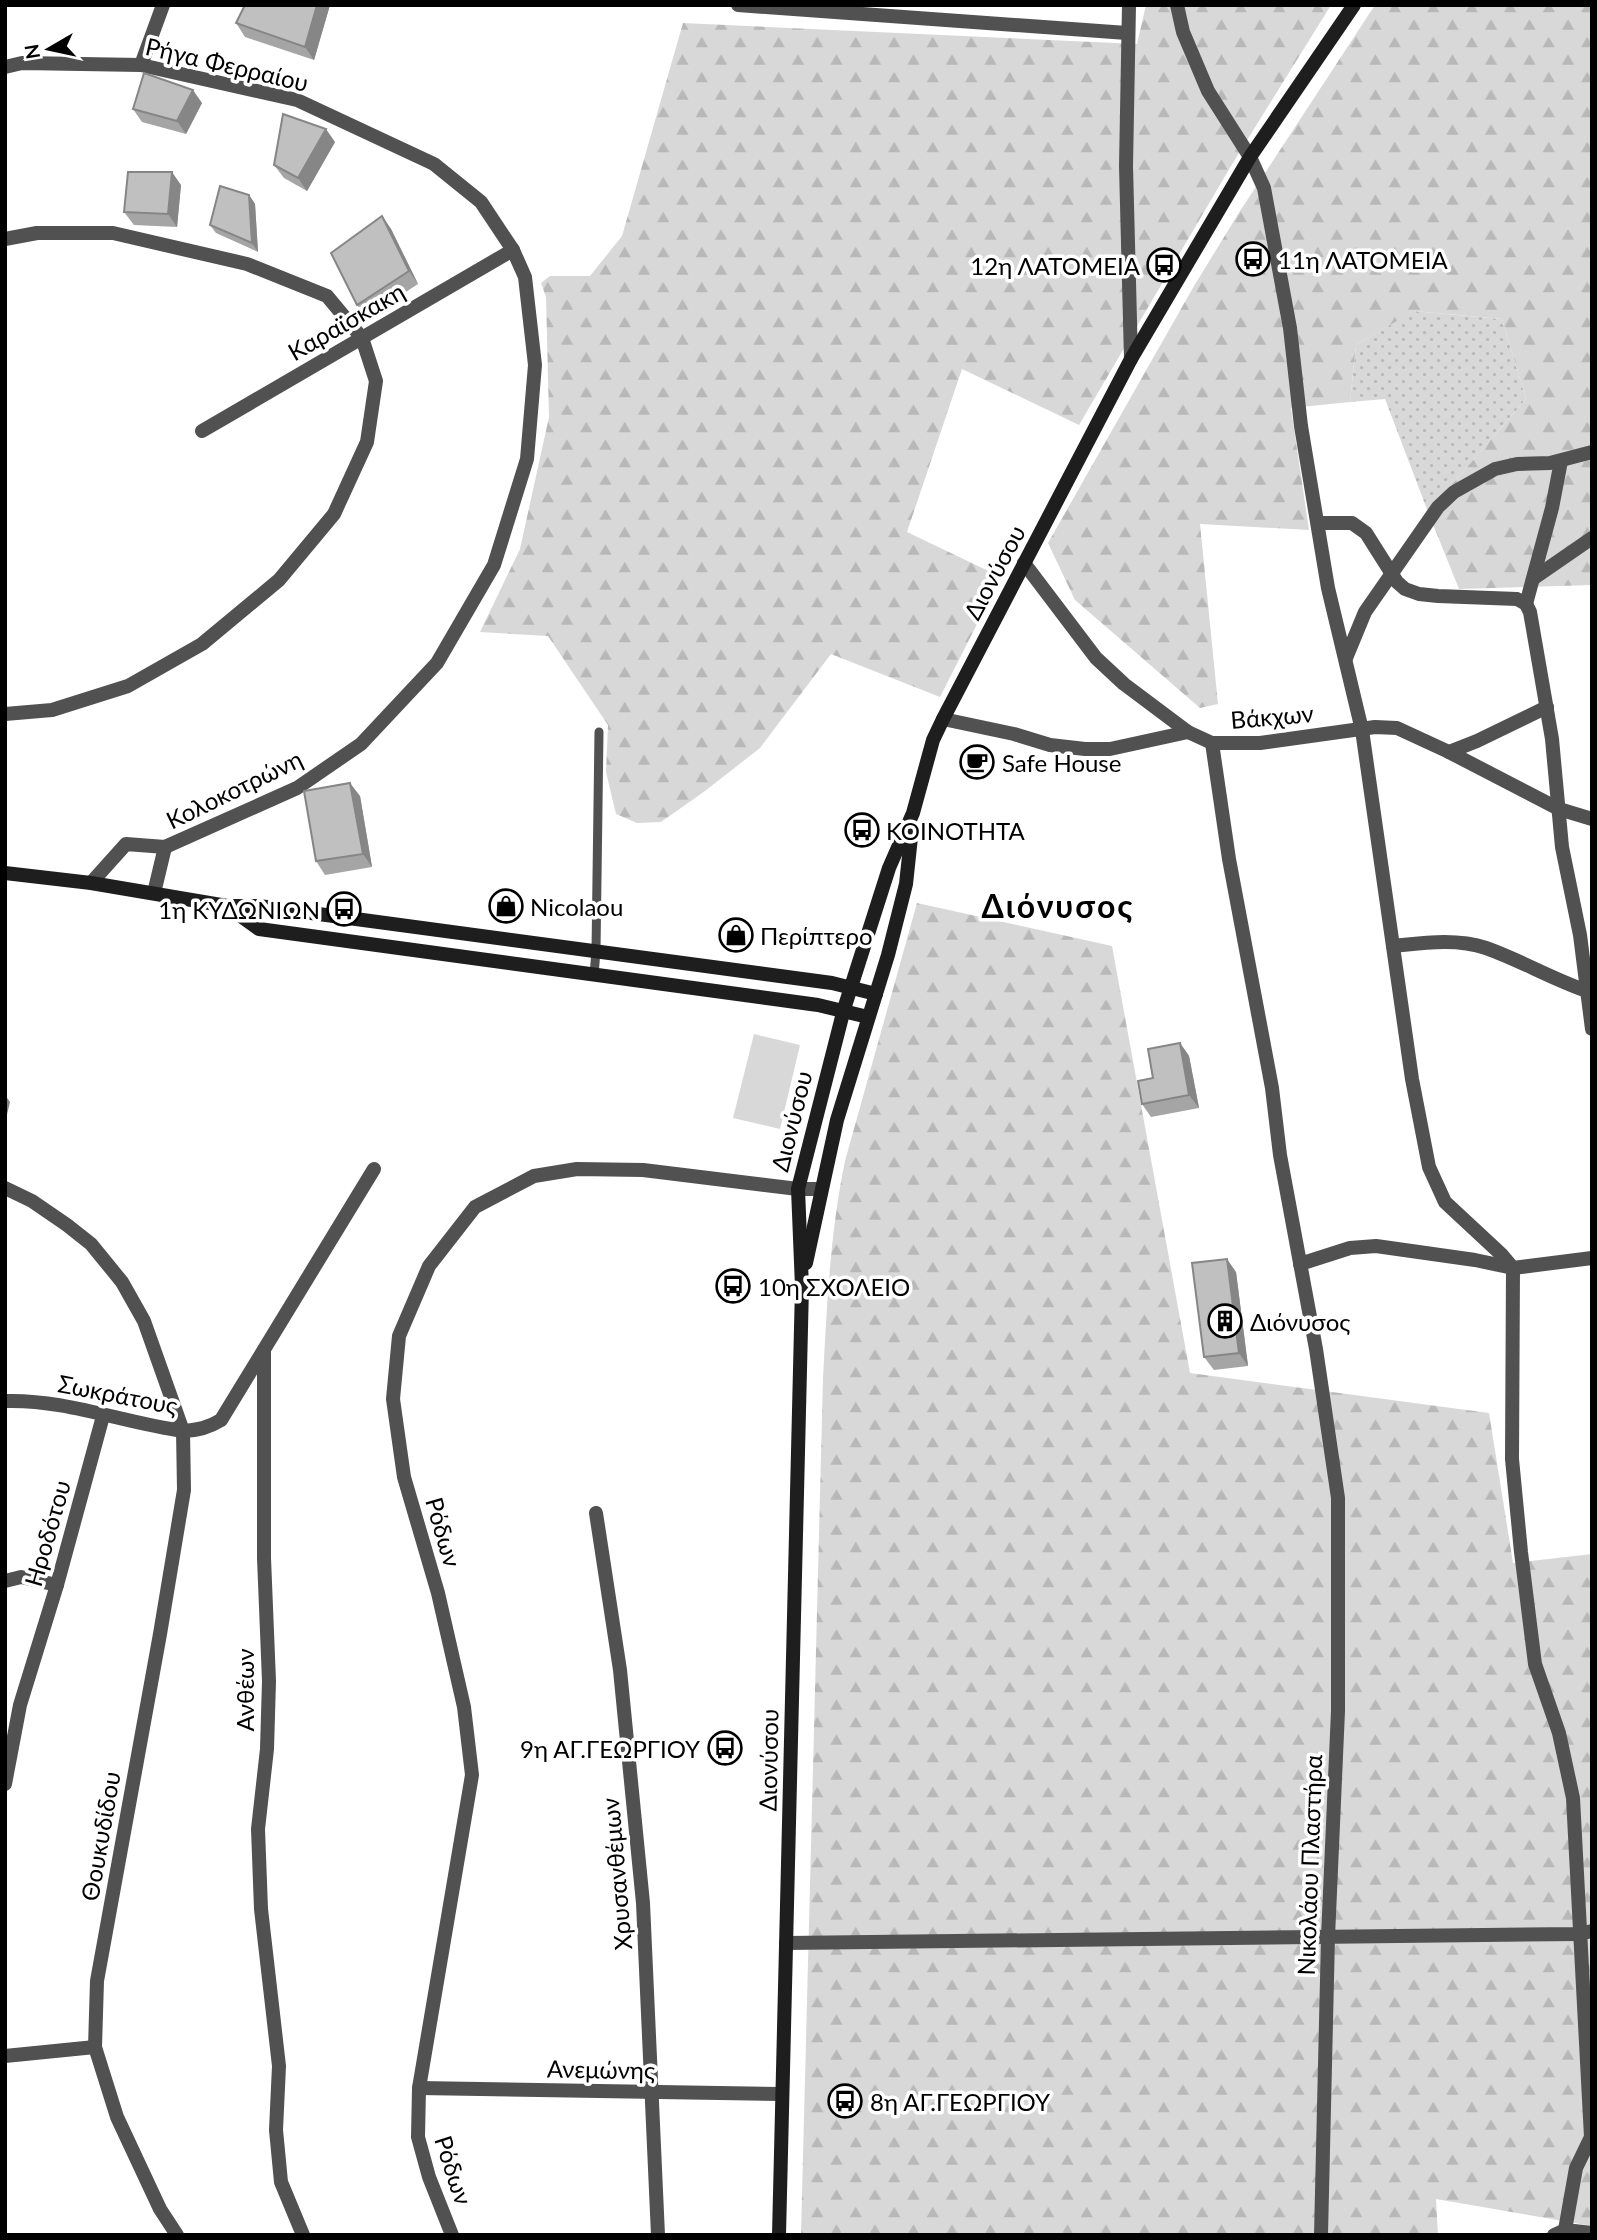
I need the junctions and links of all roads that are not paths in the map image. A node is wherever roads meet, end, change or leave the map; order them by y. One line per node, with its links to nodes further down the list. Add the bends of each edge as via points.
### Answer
1 (163, 5): 7 (street)
2 (738, 5): 6 (street)
3 (1129, 5): 6 (street, Διονύσου)
4 (1177, 5): 9 (street, via 1183,32 1208,91)
5 (1354, 5): 9 (main road, Διονύσου)
6 (1127, 33): 13 (street, Διονύσου)
7 (141, 65): 8 (street, Ρήγα Φερραίου, via 22,63); 11 (street, Ρήγα Φερραίου, via 297,100 434,164 481,202)
8 (5, 67)
9 (1251, 157): 13 (main road, Διονύσου); 17 (street, via 1264,188 1278,257)
10 (5, 239): 12 (street, via 37,233 113,233 247,264 327,296)
11 (513, 250): 12 (street, Καραϊσκακη); 35 (street, Κολοκοτρώνη, via 525,277 535,365 527,460 494,565 456,631 437,663 361,744 297,788)
12 (362, 338): 14 (street, Καραϊσκακη); 25 (street, via 376,381 367,442 334,514 279,580 202,644 128,686 52,710)
13 (1131, 359): 19 (main road, Διονύσου)
14 (202, 431)
15 (1592, 452): 16 (street)
16 (1561, 461): 20 (street, via 1495,469 1454,492); 21 (street)
17 (1318, 523): 20 (street, via 1352,523 1372,539); 23 (street)
18 (1592, 538): 21 (street)
19 (1024, 563): 26 (main road, Διονύσου); 29 (street, Βάκχων, via 1096,658)
20 (1392, 572): 22 (street, via 1405,589 1419,594 1517,599); 23 (street, via 1365,612)
21 (1534, 578): 22 (street)
22 (1525, 604): 24 (street)
23 (1346, 660): 27 (street)
24 (1547, 707): 31 (street); 32 (street)
25 (5, 714)
26 (943, 719): 29 (street, via 1085,749 1110,749); 33 (main road, Διονύσου)
27 (1362, 730): 30 (street, Βάκχων, via 1260,743); 31 (street, Βάκχων, via 1397,728); 40 (street)
28 (599, 732): 41 (lane)
29 (1188, 732): 30 (street, Βάκχων)
30 (1212, 743): 54 (street, Νικολάου Πλαστήρα)
31 (1449, 752): 32 (street, Βάκχων)
32 (1559, 809): 34 (street, Βάκχων); 44 (street)
33 (913, 813): 43 (main road, Διονύσου, via 889,868); 45 (main road, Διονύσου, via 906,884)
34 (1592, 819)
35 (165, 848): 37 (street, Κολοκοτρώνη, via 126,844); 38 (street)
36 (5, 873): 37 (main road)
37 (91, 883): 38 (main road)
38 (154, 893): 39 (main road)
39 (227, 906): 41 (main road, via 259,906); 42 (main road, via 259,929)
40 (1393, 946): 44 (street, via 1444,942 1485,948); 55 (street, via 1412,1079 1433,1178 1445,1202)
41 (596, 951): 42 (lane); 43 (main road)
42 (594, 975): 46 (main road)
43 (851, 986): 45 (main road); 46 (main road, Διονύσου)
44 (1587, 991): 48 (street)
45 (876, 994): 47 (main road, Διονύσου)
46 (844, 1009): 47 (main road); 51 (main road, Διονύσου)
47 (868, 1017): 52 (main road, Διονύσου)
48 (1592, 1029)
49 (374, 1169): 57 (street)
50 (5, 1188): 60 (street, Θουκυδίδου, via 32,1201 91,1244 122,1282 148,1331)
51 (797, 1189): 52 (street, Ρόδων); 56 (main road, Διονύσου); 70 (street, Ρόδων, via 643,1170 577,1169 534,1177 475,1207 429,1266 399,1336 393,1399 404,1477 438,1593 464,1707 472,1775)
52 (821, 1189): 56 (main road, Διονύσου)
53 (1592, 1258): 55 (street)
54 (1300, 1264): 55 (street, via 1350,1248 1376,1247); 66 (street, Νικολάου Πλαστήρα, via 1338,1498 1338,1711)
55 (1513, 1268): 65 (street, via 1512,1448 1521,1552 1535,1664 1559,1733 1573,1798)
56 (802, 1287): 67 (main road, Διονύσου)
57 (264, 1350): 60 (street, Σωκράτους, via 221,1420 203,1430); 77 (street, Ανθέων, via 269,1682 258,1829 261,1909 279,2066 276,2130 281,2182)
58 (5, 1401): 59 (street, Σωκράτους, via 51,1404)
59 (103, 1416): 60 (street, Σωκράτους); 63 (street, Ηροδότου)
60 (183, 1431): 68 (street, Θουκυδίδου, via 184,1490 97,1981)
61 (596, 1513): 71 (street, Χρυσανθέμων, via 620,1670 642,1889)
62 (5, 1581): 63 (street, via 21,1577)
63 (57, 1585): 64 (street, Ηροδότου, via 20,1705)
64 (5, 1784)
65 (1585, 1932): 66 (street); 73 (street)
66 (1328, 1937): 67 (street); 81 (street, Νικολάου Πλαστήρα)
67 (786, 1943): 72 (main road, Διονύσου)
68 (95, 2047): 69 (street); 76 (street, Θουκυδίδου, via 117,2117)
69 (5, 2056)
70 (419, 2088): 71 (street, Ανεμώνης); 78 (street, Ρόδων, via 418,2137)
71 (651, 2093): 72 (street, Ανεμώνης); 79 (street, Χρυσανθέμων)
72 (782, 2094): 80 (main road, Διονύσου)
73 (1591, 2138): 74 (street, via 1576,2168)
74 (1560, 2232): 75 (street)
75 (1592, 2233)
76 (177, 2235)
77 (303, 2235)
78 (452, 2235)
79 (658, 2235)
80 (779, 2235)
81 (1321, 2235)

